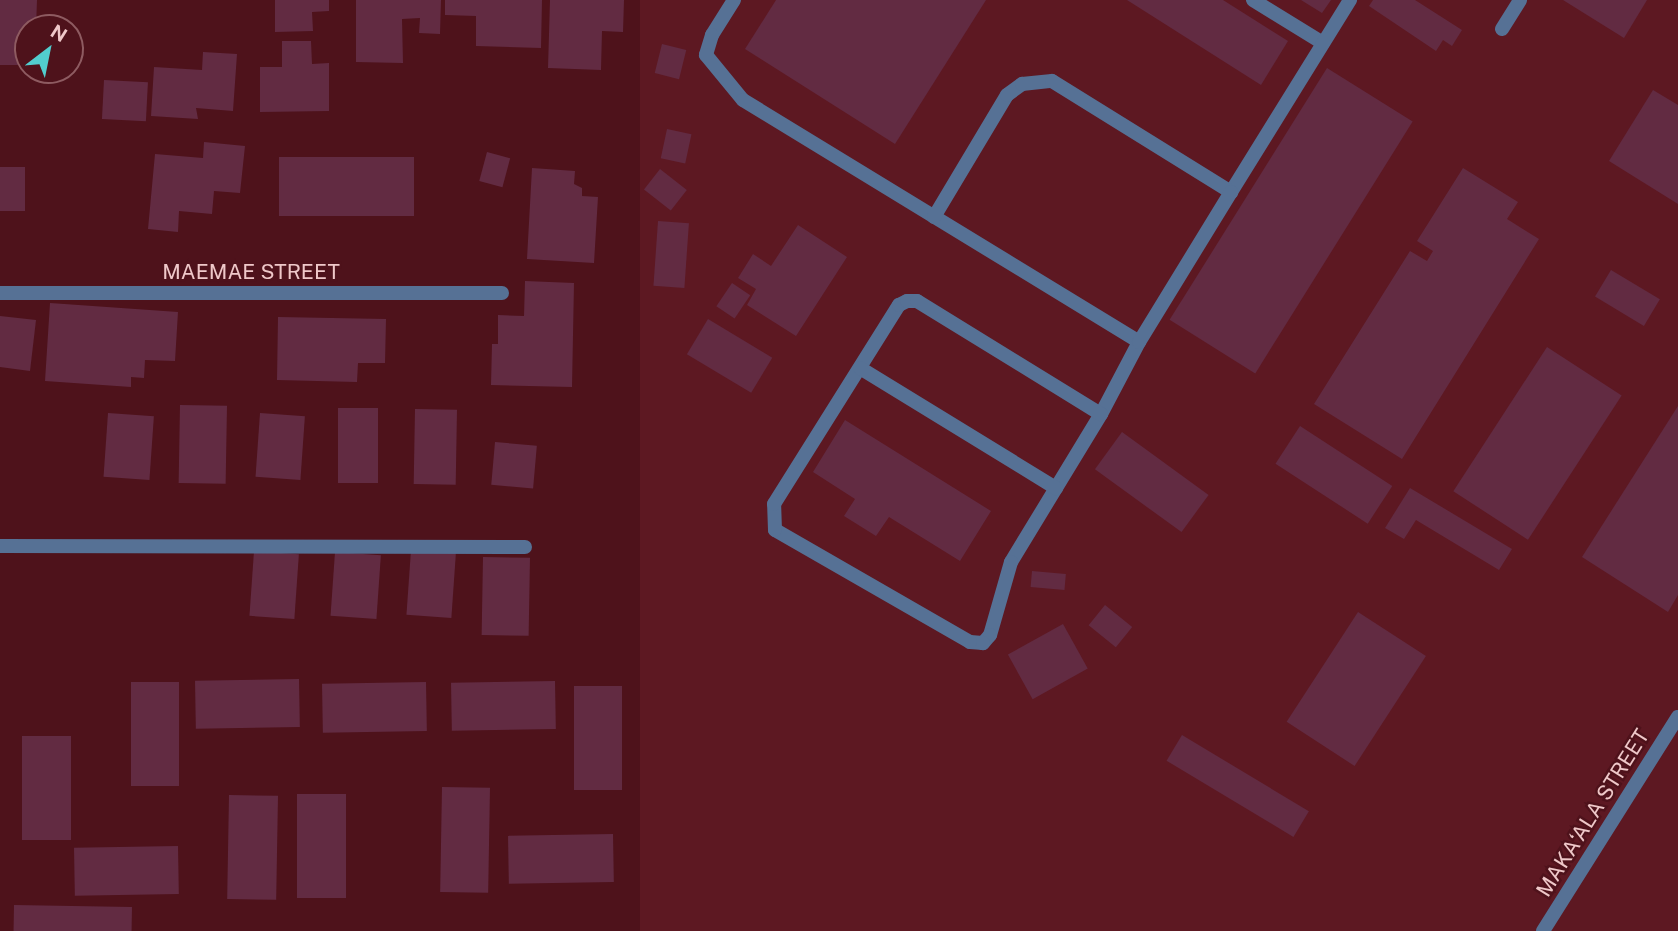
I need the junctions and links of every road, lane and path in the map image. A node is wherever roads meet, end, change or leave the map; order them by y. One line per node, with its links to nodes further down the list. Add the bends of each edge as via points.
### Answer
1 (734, 0): 8 (street, via 712,35 706,55 727,83 743,100)
2 (1253, 0): 6 (street)
3 (1350, 0): 6 (street)
4 (1520, 0): 5 (street)
5 (1503, 29)
6 (1323, 43): 7 (street)
7 (1231, 192): 8 (street, via 1052,80 1036,79 1007,95); 11 (street)
8 (934, 217): 11 (street)
9 (0, 293): 10 (street, MAEMAE STREET)
10 (502, 293)
11 (1139, 342): 13 (street)
12 (860, 368): 13 (street, via 899,305 917,300); 14 (street); 14 (street, via 774,504 775,530 970,642 983,643 990,635 1012,562)
13 (1101, 414): 14 (street)
14 (1056, 488)
15 (0, 546): 16 (street)
16 (524, 547)
17 (1678, 717): 18 (street, MAKA‘ALA STREET)
18 (1543, 931)

